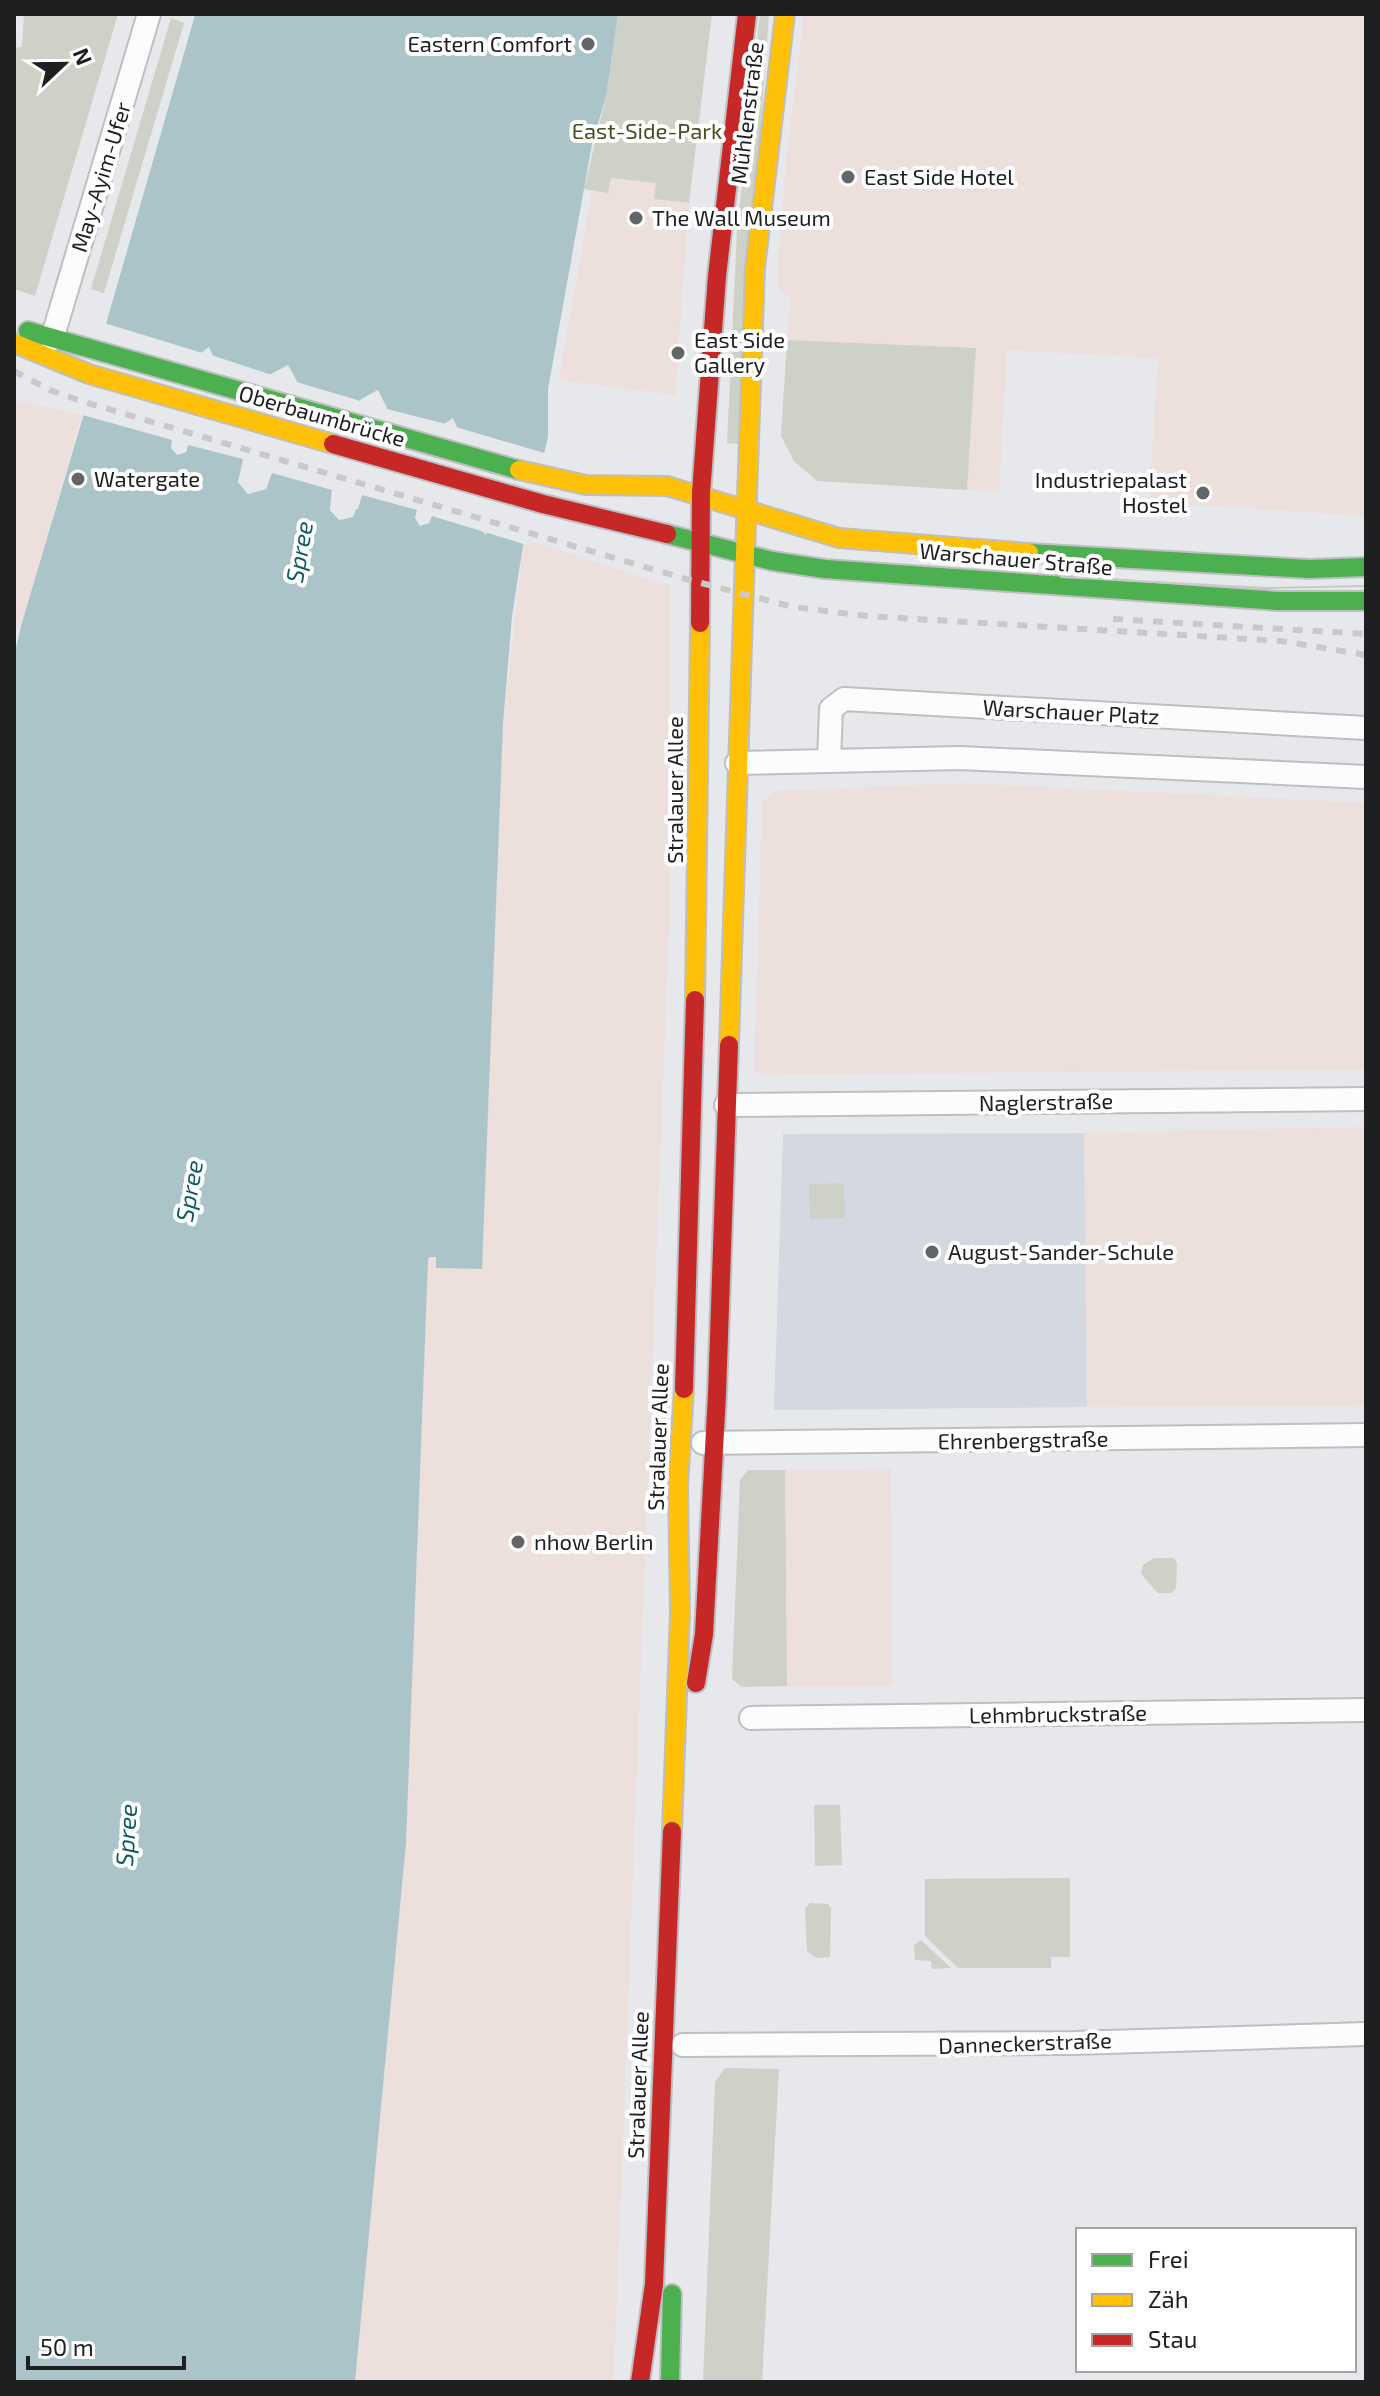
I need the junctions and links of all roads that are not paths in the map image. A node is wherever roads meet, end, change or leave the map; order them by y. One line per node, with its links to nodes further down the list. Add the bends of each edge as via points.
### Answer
1 (149, 14): 6 (street, May-Ayim-Ufer)
2 (747, 14): 8 (main road, Mühlenstraße, via 717,276)
3 (785, 14): 9 (main road, Mühlenstraße, via 758,224)
4 (14, 326): 6 (main road)
5 (14, 343): 6 (main road)
6 (52, 350): 7 (main road, Oberbaumbrücke, via 96,351 550,479); 10 (main road, Oberbaumbrücke, via 89,374 543,504)
7 (667, 486): 8 (main road, Warschauer Straße)
8 (701, 493): 9 (main road, Warschauer Straße); 11 (main road, Stralauer Allee)
9 (747, 510): 12 (main road, Mühlenstraße); 13 (main road, Warschauer Straße, via 865,543 1309,569)
10 (667, 534): 11 (main road, Warschauer Straße)
11 (700, 542): 12 (main road, Warschauer Straße); 23 (main road, Stralauer Allee, via 698,900)
12 (745, 554): 14 (main road, Warschauer Straße, via 825,569 1038,586 1278,601); 17 (main road)
13 (1366, 567)
14 (1366, 601)
15 (1366, 728): 16 (street, Warschauer Platz, via 844,699 831,709)
16 (829, 761): 17 (street); 18 (street, via 960,758)
17 (737, 763): 20 (main road)
18 (1366, 777)
19 (1366, 1099): 20 (street, Naglerstraße)
20 (726, 1105): 22 (main road)
21 (1366, 1435): 22 (street, Ehrenbergstraße)
22 (714, 1443): 23 (street, Ehrenbergstraße); 26 (main road, via 704,1634 696,1687)
23 (681, 1444): 30 (main road, Stralauer Allee, via 680,1613 654,2284)
24 (1366, 1710): 25 (street, Lehmbruckstraße)
25 (751, 1718)
26 (685, 1981)
27 (1366, 2034): 28 (street, Danneckerstraße, via 971,2045)
28 (683, 2045)
29 (677, 2184): 31 (main road)
30 (640, 2382)
31 (670, 2382)

